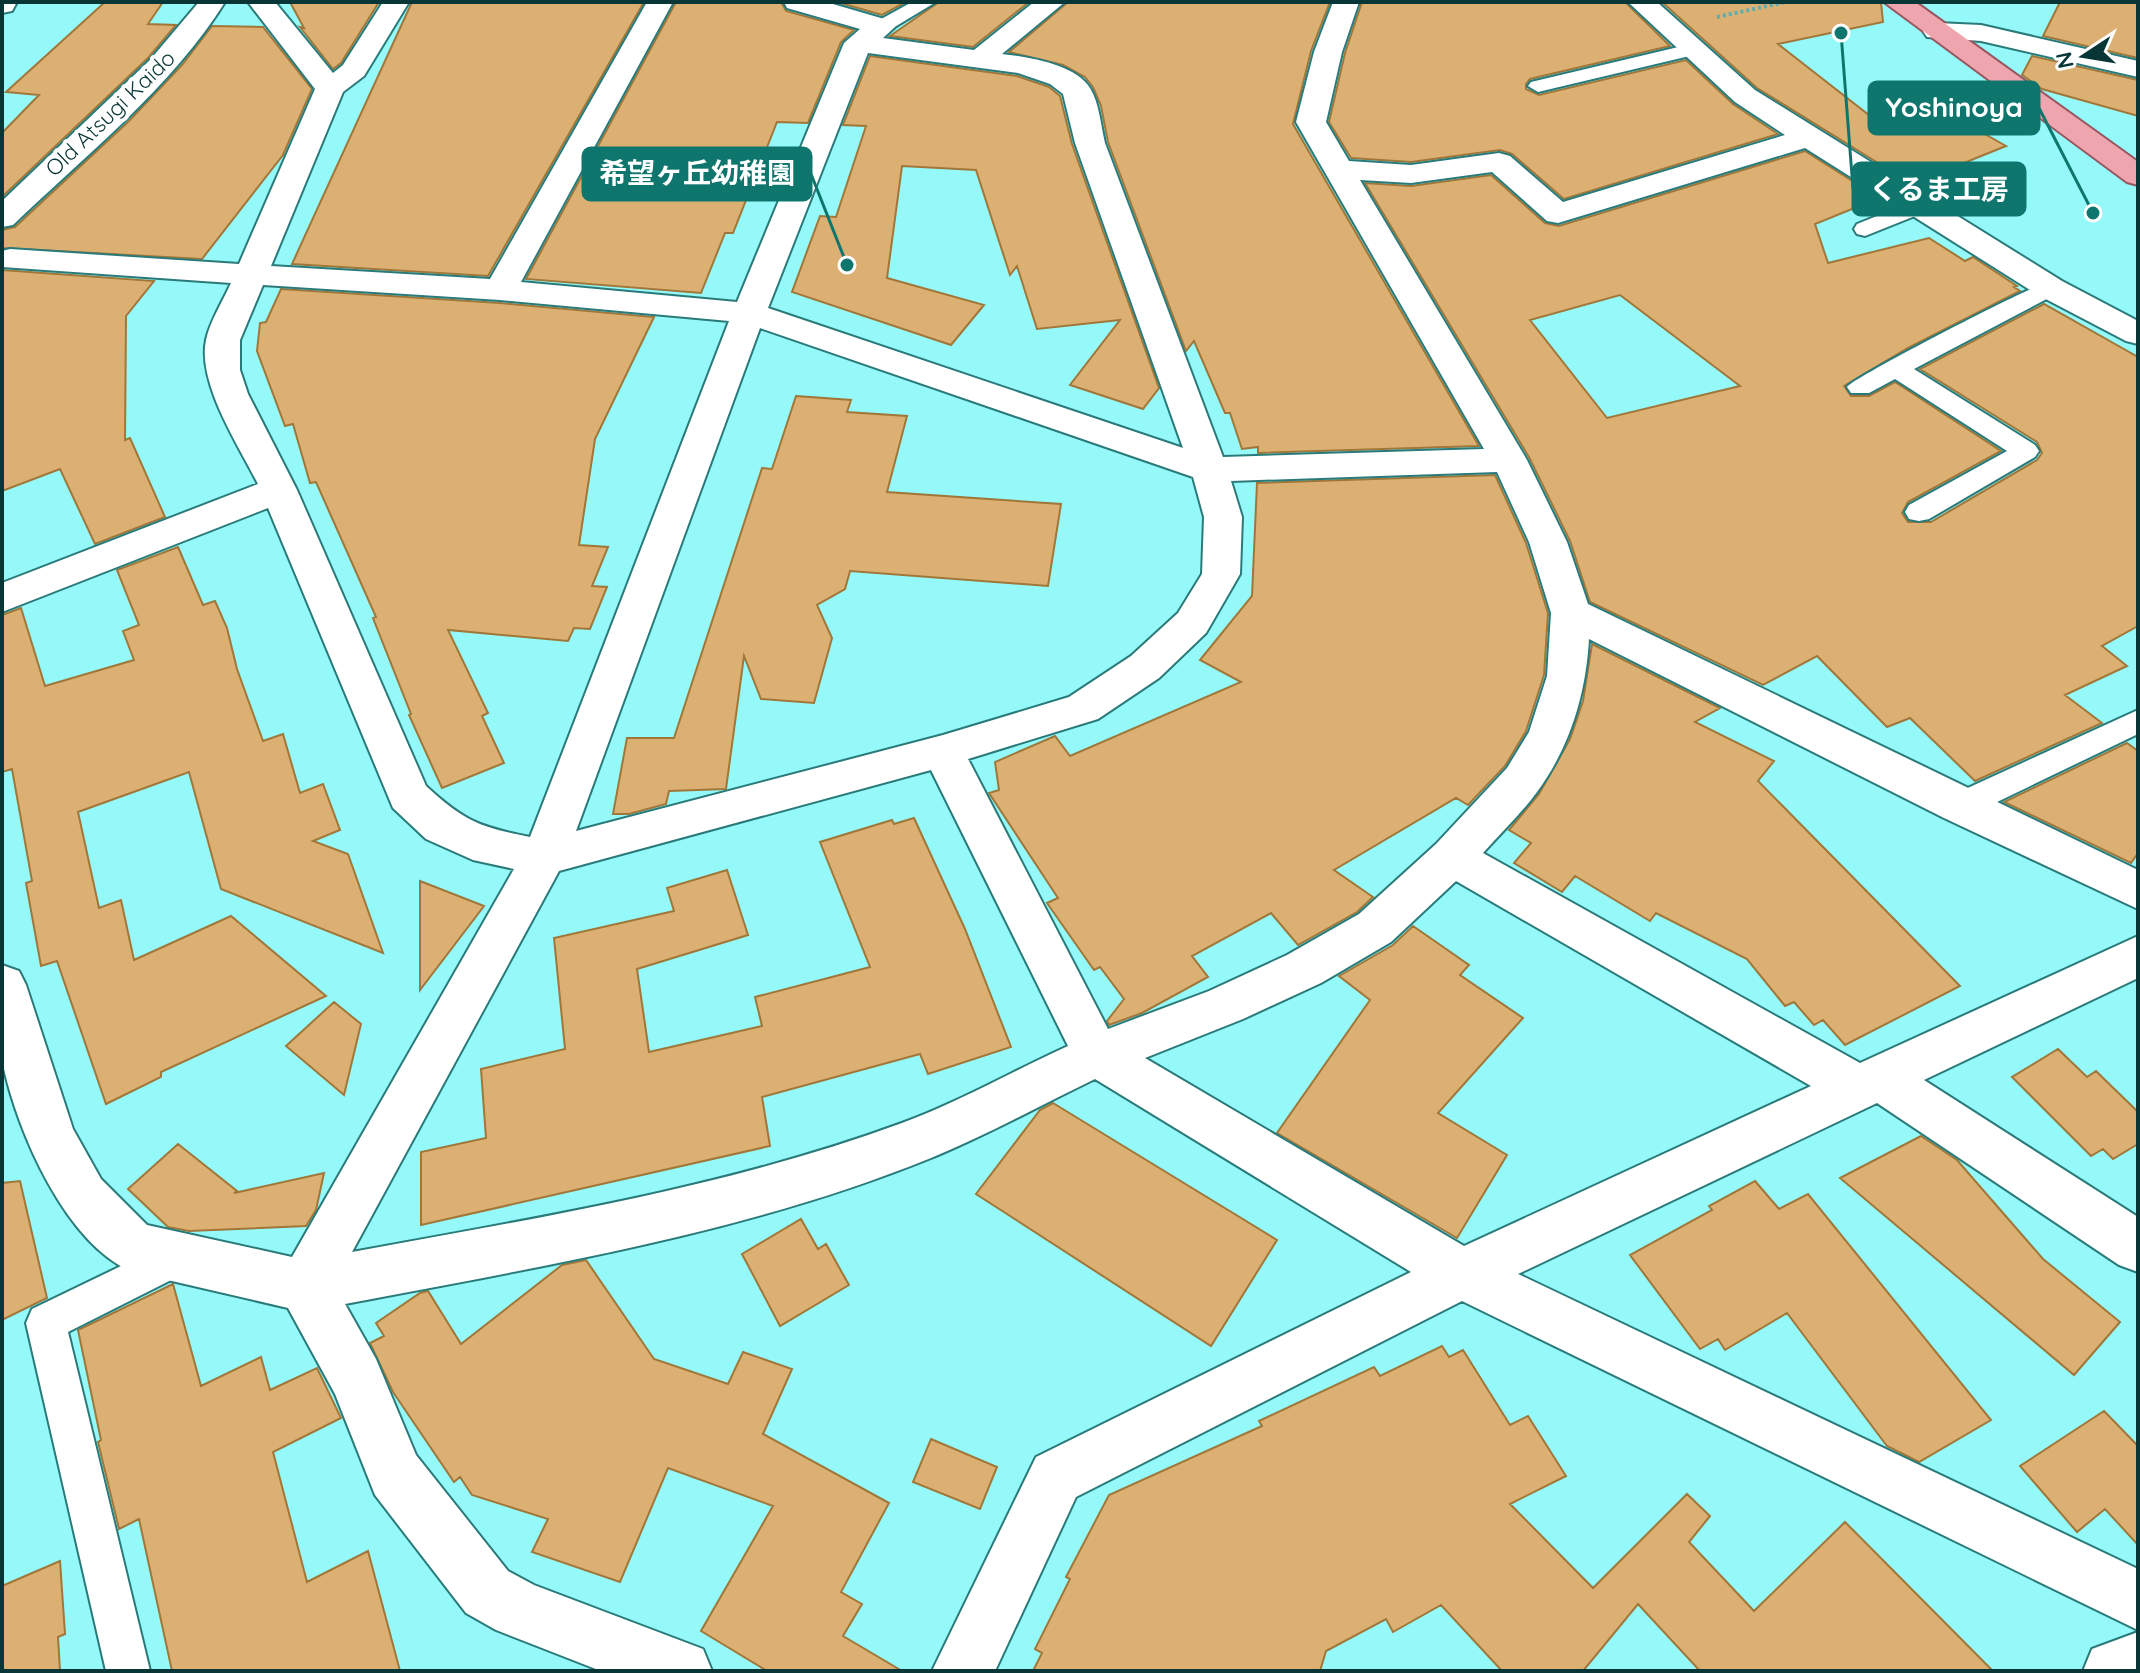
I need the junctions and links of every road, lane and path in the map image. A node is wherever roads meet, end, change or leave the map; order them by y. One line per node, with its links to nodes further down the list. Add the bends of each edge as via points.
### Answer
1 (212, 2): 24 (street, Old Atsugi Kaido, via 162,64)
2 (261, 2): 19 (street)
3 (396, 2): 19 (street, via 354,70)
4 (660, 2): 29 (street)
5 (797, 2): 14 (street)
6 (926, 2): 14 (lane)
7 (1052, 2): 16 (street)
8 (1346, 2): 21 (street, via 1311,122)
9 (1641, 2): 12 (street)
10 (1786, 2): 12 (path)
11 (1897, 2): 13 (main road)
12 (1668, 28): 15 (street)
13 (1937, 31): 17 (street, via 1981,33); 22 (main road)
14 (869, 35): 16 (street); 30 (street)
15 (1691, 50): 18 (lane); 20 (street, via 1745,96)
16 (978, 61): 35 (street, via 1023,65 1077,90 1090,143)
17 (2138, 69)
18 (1538, 86)
19 (330, 88): 27 (street)
20 (1808, 137): 21 (street, via 1558,214 1499,162 1411,174); 23 (street)
21 (1338, 170): 34 (street)
22 (2138, 176)
23 (1917, 207): 25 (lane); 28 (street)
24 (2, 218)
25 (1865, 229)
26 (10, 259): 27 (street)
27 (249, 276): 29 (street); 36 (street, via 223,340 223,370)
28 (2050, 288): 31 (street); 32 (lane)
29 (500, 290): 30 (street)
30 (749, 313): 35 (street); 43 (street)
31 (2138, 334)
32 (1895, 368): 33 (lane); 37 (lane, via 2026,451)
33 (1860, 387)
34 (1509, 460): 35 (street); 39 (street, via 1548,542)
35 (1209, 470): 41 (street, via 1223,517 1221,574 1192,623 1145,667 1083,708)
36 (279, 490): 38 (street); 43 (street, via 408,796 441,827 489,847)
37 (1919, 512)
38 (2, 598)
39 (1571, 613): 42 (street); 44 (street, via 1567,676 1549,734 1522,780)
40 (2138, 721): 42 (lane)
41 (943, 751): 43 (street); 48 (street)
42 (1959, 806): 45 (street)
43 (544, 857): 53 (street)
44 (1452, 857): 48 (street, via 1375,928 1304,969); 49 (street)
45 (2138, 891)
46 (2138, 956): 49 (street)
47 (2, 985): 51 (street, via 50,1136 83,1196 133,1247)
48 (1097, 1055): 52 (street); 53 (street, via 916,1141 782,1186 599,1231)
49 (1869, 1082): 50 (street); 52 (street)
50 (2138, 1247)
51 (177, 1257): 53 (street); 56 (lane, via 46,1323)
52 (1462, 1274): 54 (street); 58 (street, via 1056,1477)
53 (305, 1286): 57 (street, via 357,1378 395,1475 487,1592 517,1609)
54 (2138, 1600)
55 (2138, 1662): 59 (street)
56 (128, 1671)
57 (681, 1671)
58 (963, 1671)
59 (2114, 1671)

